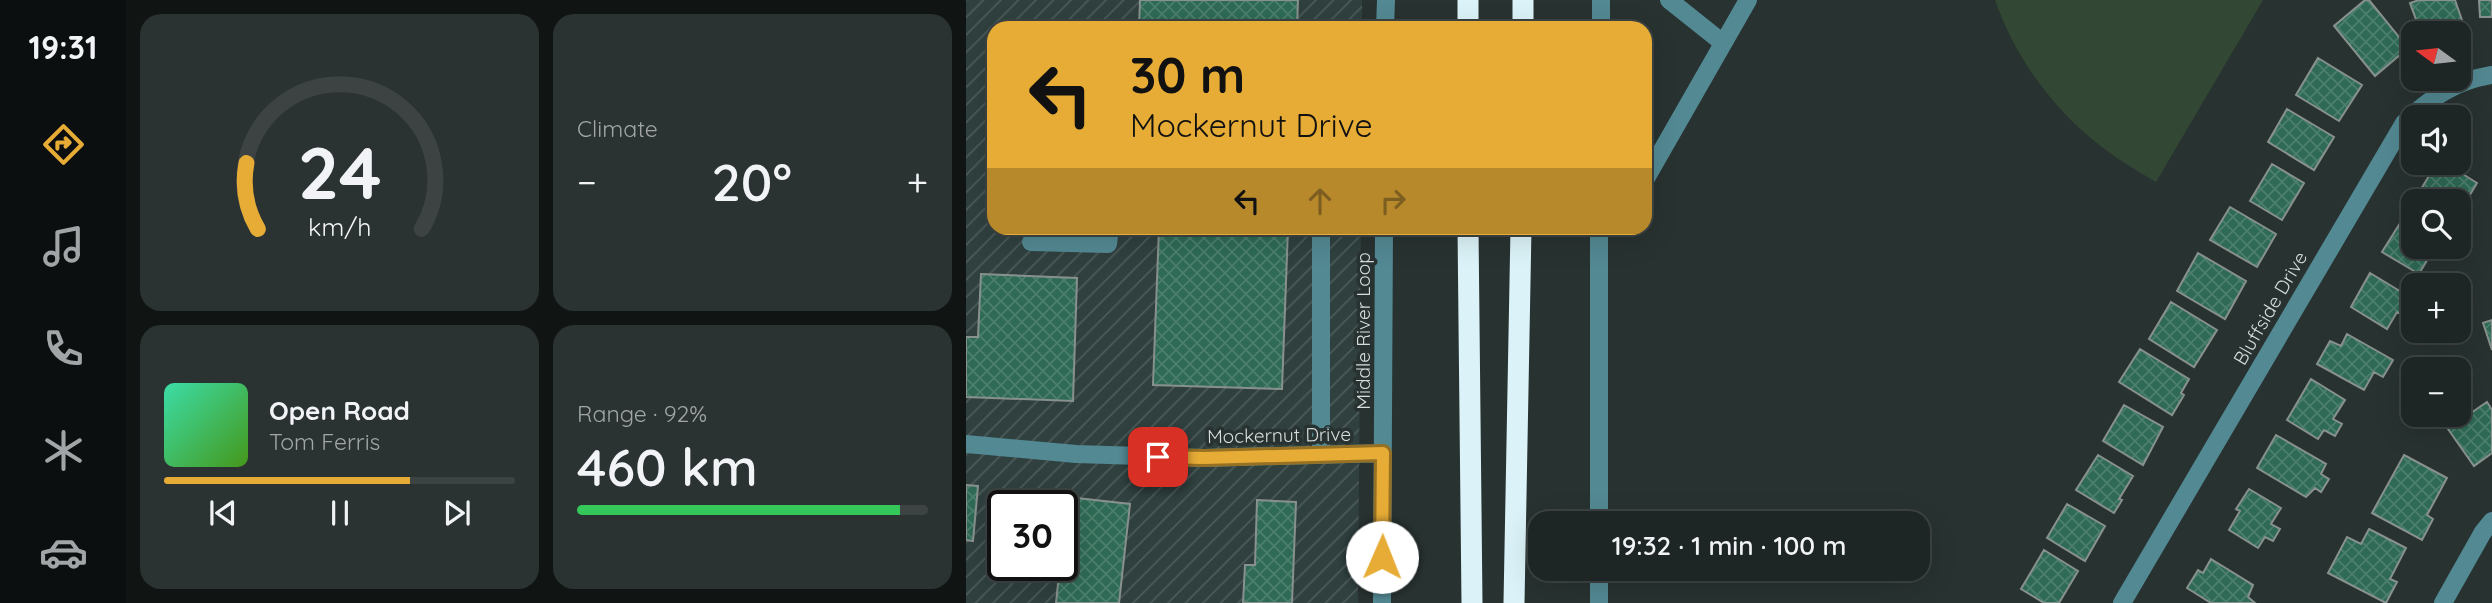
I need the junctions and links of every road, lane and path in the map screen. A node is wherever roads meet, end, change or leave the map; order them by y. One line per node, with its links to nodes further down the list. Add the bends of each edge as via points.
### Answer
1 (1386, 0): 7 (street)
2 (1468, 0): 8 (highway)
3 (1523, 0): 9 (highway)
4 (1601, 0): 10 (street)
5 (1748, 0): 11 (street)
6 (1677, 3): 11 (street)
7 (1385, 21)
8 (1468, 21)
9 (1522, 21)
10 (1601, 21)
11 (1723, 43): 13 (street)
12 (2492, 75): 31 (street, Bluffside Drive, via 2441,91 2403,123)
13 (1652, 168)
14 (1109, 235): 20 (street, via 1108,244)
15 (1321, 235): 23 (street)
16 (1384, 235): 22 (street, Middle River Loop)
17 (1468, 235): 28 (highway)
18 (1521, 235): 29 (highway)
19 (1600, 235): 24 (street)
20 (1031, 242)
21 (966, 444): 23 (street, Mockernut Drive, via 1076,454 1204,458)
22 (1383, 453): 23 (street, Mockernut Drive); 27 (street, Middle River Loop)
23 (1321, 455)
24 (1599, 511)
25 (2492, 521): 32 (street)
26 (1599, 581): 30 (street)
27 (1382, 603)
28 (1472, 603)
29 (1514, 603)
30 (1599, 603)
31 (2122, 603)
32 (2443, 603)

